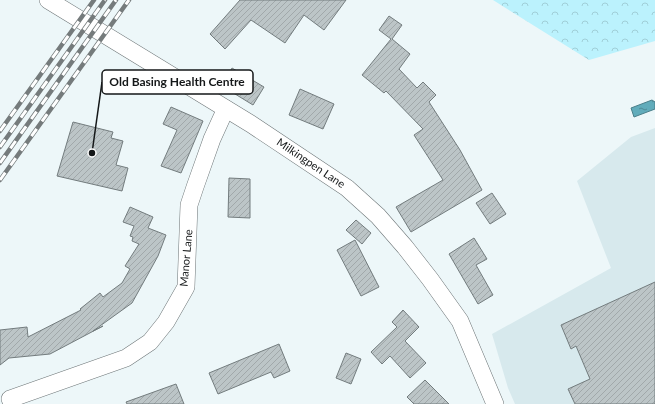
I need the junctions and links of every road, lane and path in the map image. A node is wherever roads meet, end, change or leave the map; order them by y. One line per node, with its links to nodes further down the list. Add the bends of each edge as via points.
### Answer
1 (48, 0): 2 (street, Milkingpen Lane)
2 (226, 110): 3 (street, Manor Lane, via 212,139 189,205 186,287 166,322 150,342 126,358 10,399); 4 (street, Milkingpen Lane, via 347,188 378,216 430,279 460,321)
3 (13, 404)
4 (495, 404)

